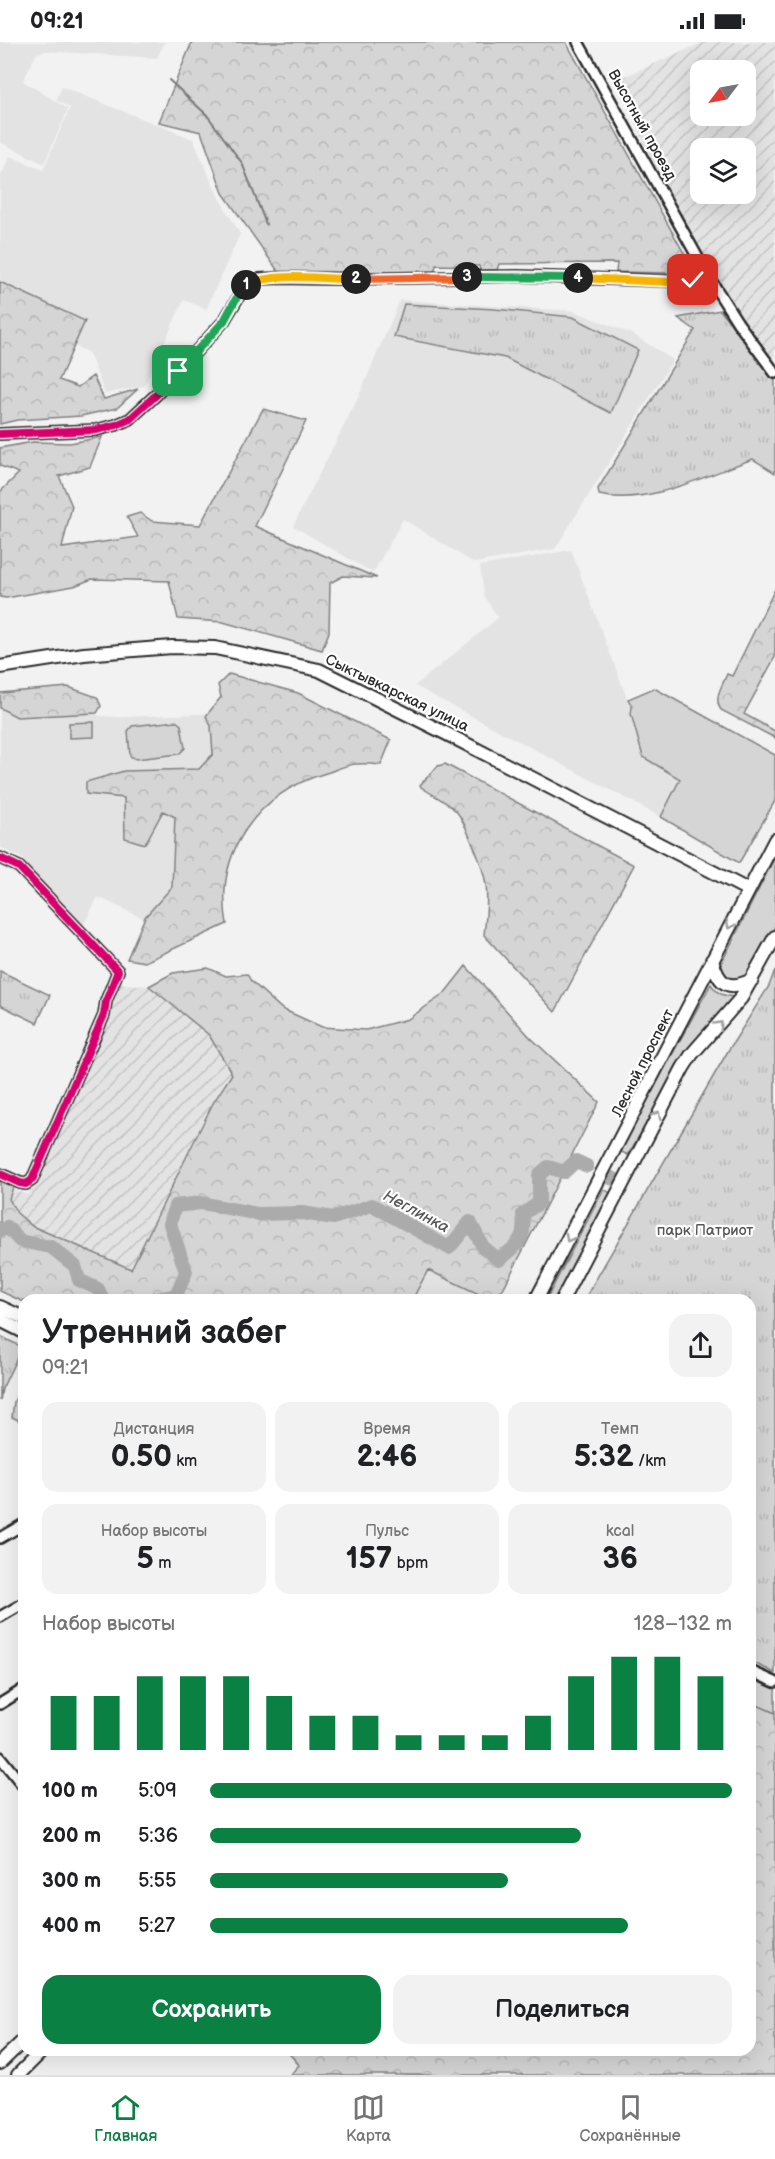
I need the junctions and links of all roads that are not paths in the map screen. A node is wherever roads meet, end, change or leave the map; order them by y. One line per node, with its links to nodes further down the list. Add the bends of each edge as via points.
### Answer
1 (578, 42): 2 (street, Высотный проезд)
2 (708, 276): 3 (street, Высотный проезд); 4 (street, via 670,282 518,276 259,279 245,286 224,321 130,419 96,430)
3 (775, 373)
4 (0, 434)
5 (0, 667): 8 (main road, Сыктывкарская улица, via 84,654 172,647 215,648 319,670)
6 (775, 840): 8 (main road, Лесной проспект)
7 (0, 858): 12 (street, via 19,867 118,971 104,1015 32,1180 20,1183)
8 (748, 890): 10 (main road, Лесной проспект, one-way to 10)
9 (775, 937): 11 (main road)
10 (712, 960): 11 (main road, via 726,984 733,987); 13 (main road, Лесной проспект, one-way to 13)
11 (752, 980): 14 (main road, one-way to 11, via 683,1068)
12 (0, 1174)
13 (539, 1294)
14 (565, 1294)
15 (0, 1307): 16 (main road)
16 (18, 1315)
17 (0, 1320): 18 (main road)
18 (18, 1329)
19 (18, 1528): 20 (street)
20 (0, 1538)
21 (18, 1606): 22 (street)
22 (0, 1617)
23 (756, 1674): 24 (street)
24 (775, 1682)
25 (18, 1693): 26 (street)
26 (0, 1704)
27 (0, 1757): 28 (street)
28 (18, 1780)
29 (18, 2045): 32 (main road)
30 (29, 2056): 33 (main road)
31 (38, 2056): 33 (main road)
32 (0, 2063)
33 (31, 2063): 34 (main road)
34 (18, 2075)

